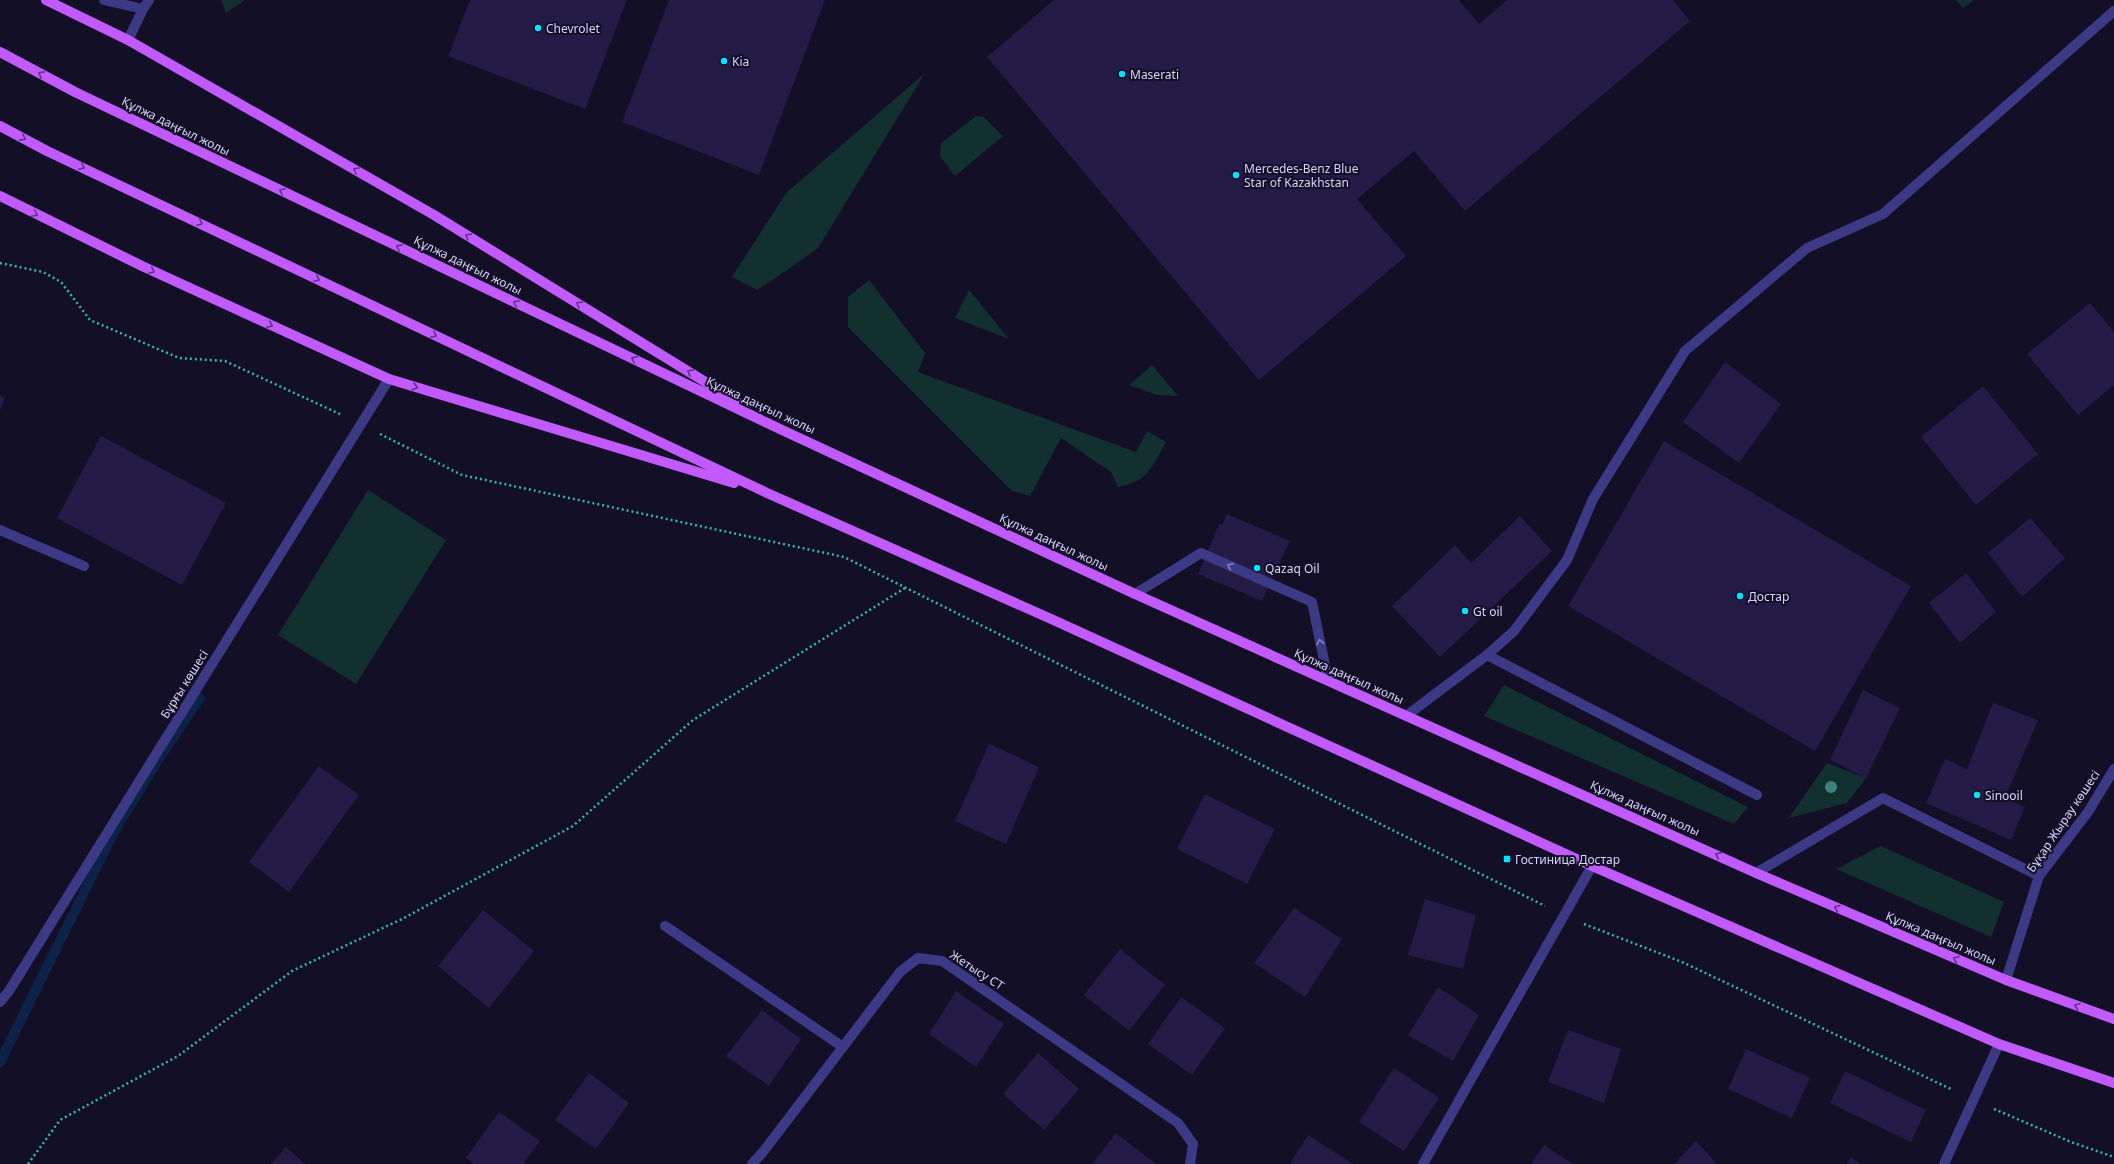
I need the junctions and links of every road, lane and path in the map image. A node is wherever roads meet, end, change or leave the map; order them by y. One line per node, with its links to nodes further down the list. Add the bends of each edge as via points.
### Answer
1 (46, 0): 6 (main road)
2 (104, 0): 4 (street)
3 (149, 0): 4 (street)
4 (143, 9): 6 (street)
5 (2114, 11): 19 (street, via 1883,214 1807,248 1685,351 1593,499 1567,560 1514,631)
6 (128, 40): 13 (main road, one-way to 6, via 434,215)
7 (0, 52): 13 (main road, Құлжа даңғыл жолы, one-way to 7, via 76,92)
8 (0, 126): 14 (main road, one-way to 14, via 47,151)
9 (0, 196): 11 (main road, one-way to 11, via 142,266)
10 (0, 263): 12 (path, via 43,272 61,282 90,320 179,358 225,361)
11 (389, 379): 12 (street, Бұрғы көшесі); 14 (main road, one-way to 14)
12 (361, 424): 17 (path, via 462,475 844,557); 30 (street, Бұрғы көшесі)
13 (782, 430): 18 (main road, Құлжа даңғыл жолы)
14 (767, 493): 24 (main road, via 1049,618)
15 (0, 530): 16 (street)
16 (84, 566)
17 (905, 587): 27 (path); 37 (path, via 693,720 573,826 404,918 292,971 178,1056 60,1120)
18 (1135, 594): 20 (main road, Құлжа даңғыл жолы); 20 (street, one-way to 18, via 1312,602 1201,553)
19 (1488, 655): 21 (street); 23 (street)
20 (1328, 680): 21 (main road, Құлжа даңғыл жолы)
21 (1406, 716): 25 (main road, Құлжа даңғыл жолы, one-way to 21)
22 (2114, 769): 26 (street, Бұқар Жырау көшесі, via 2088,812)
23 (1757, 795)
24 (1592, 866): 27 (street); 32 (main road)
25 (1756, 873): 26 (street, via 1883,798); 29 (main road, Құлжа даңғыл жолы, one-way to 25)
26 (2039, 876): 29 (street, Бұқар Жырау көшесі)
27 (1564, 916): 35 (path, via 1682,962); 40 (street)
28 (665, 926): 33 (street)
29 (2006, 980): 31 (main road, Құлжа даңғыл жолы, one-way to 29)
30 (0, 1002)
31 (2114, 1019)
32 (1999, 1044): 34 (main road); 35 (street)
33 (843, 1047): 38 (street, Жетысу СТ); 39 (street, Жетысу СТ, via 900,972 918,958 942,961 1178,1123 1193,1144)
34 (2114, 1083)
35 (1973, 1100): 36 (path, via 2070,1142); 41 (street)
36 (2114, 1157)
37 (28, 1164)
38 (752, 1164)
39 (1190, 1164)
40 (1423, 1164)
41 (1944, 1164)

